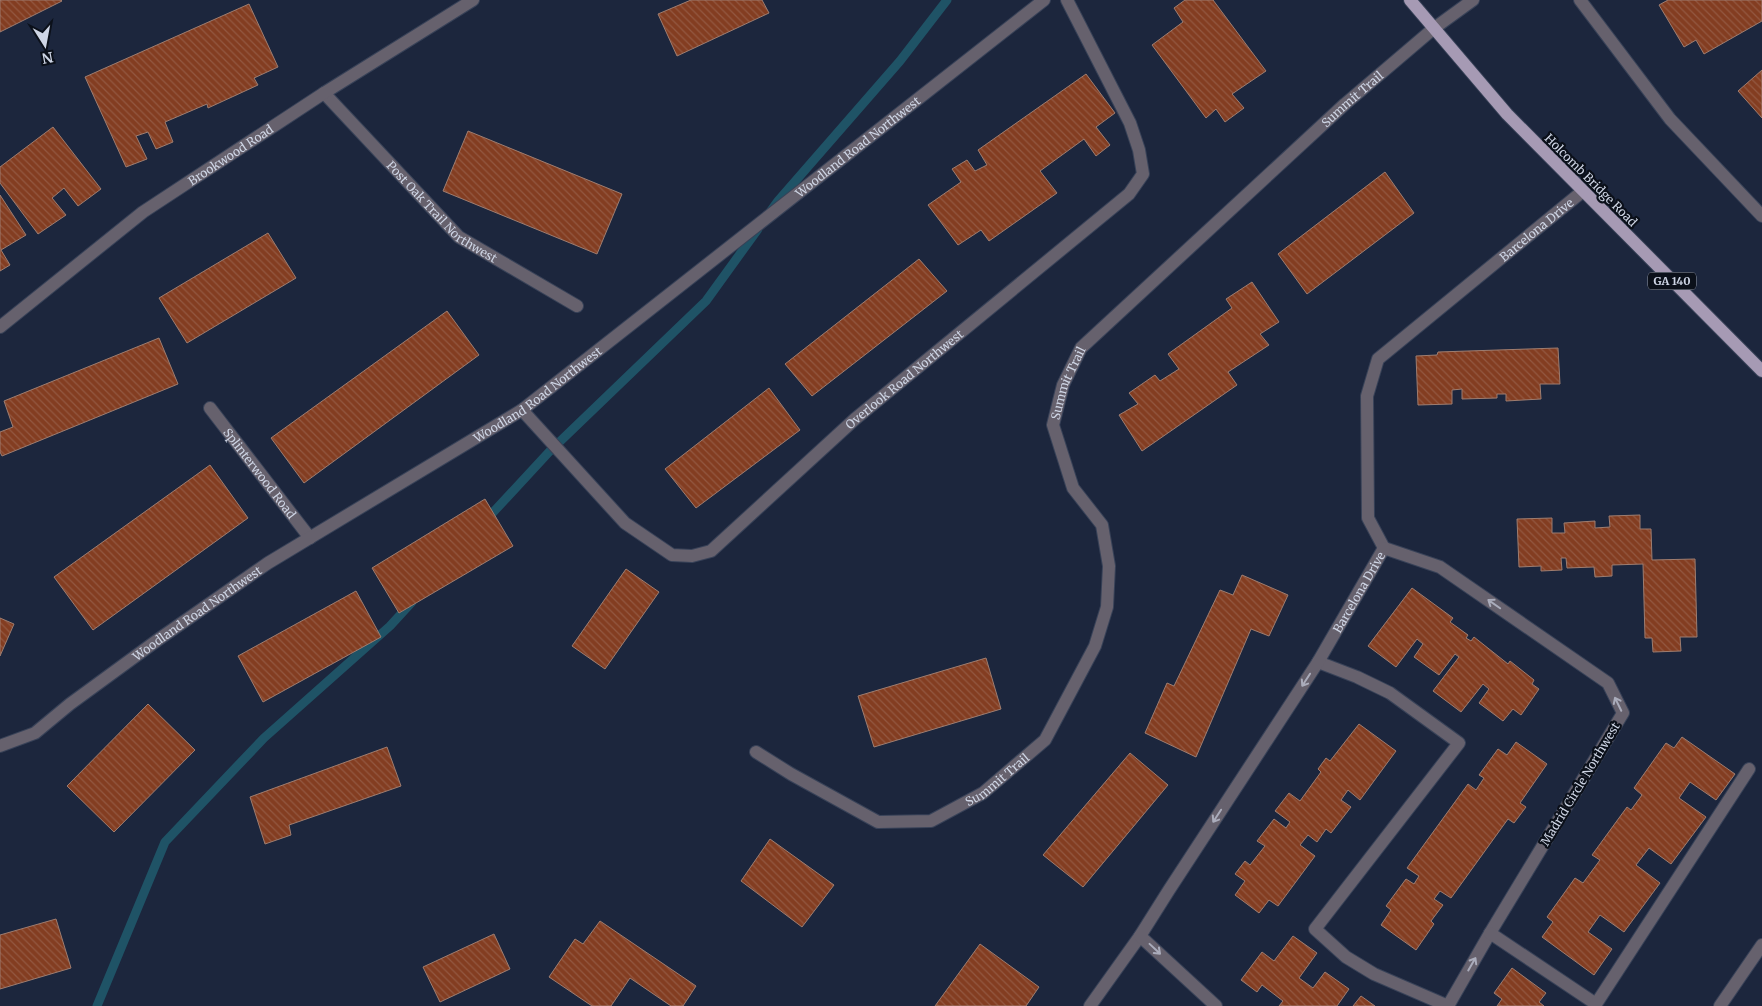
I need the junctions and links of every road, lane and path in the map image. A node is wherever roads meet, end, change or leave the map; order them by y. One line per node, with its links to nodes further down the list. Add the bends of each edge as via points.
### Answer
1 (474, 0): 8 (street, Brookwood Road)
2 (1044, 0): 15 (street, Woodland Road Northwest)
3 (1067, 0): 15 (street, Overlook Road Northwest, via 1130,123 1143,174 1129,194 855,419 711,551 692,556 672,555 625,523)
4 (1410, 0): 7 (main road, Holcomb Bridge Road / GA 140)
5 (1473, 0): 7 (street, Summit Trail)
6 (1580, 0): 10 (street, via 1670,119)
7 (1433, 29): 9 (main road, Holcomb Bridge Road / GA 140, via 1507,114); 20 (street, Summit Trail, via 1345,104 1081,348 1063,385 1053,425 1073,488 1102,525 1110,566 1107,607 1095,646 1045,740 983,793 932,821 878,822)
8 (324, 93): 11 (street, Post Oak Trail Northwest, via 459,237); 12 (street, Brookwood Road, via 143,212)
9 (1582, 191): 13 (main road, Holcomb Bridge Road / GA 140); 17 (street, Barcelona Drive, via 1378,359 1367,396 1368,518)
10 (1762, 216)
11 (577, 306)
12 (0, 327)
13 (1762, 371)
14 (210, 408): 16 (street, Splinterwood Road)
15 (522, 410): 16 (street, Woodland Road Northwest)
16 (310, 538): 19 (street, Woodland Road Northwest, via 159,638 35,733)
17 (1384, 548): 18 (street, Barcelona Drive); 22 (street, Madrid Circle Northwest, one-way to 17, via 1623,713 1608,683 1440,567)
18 (1318, 662): 23 (street, Barcelona Drive, one-way to 23); 28 (street, via 1390,693 1459,743 1315,929 1346,957 1374,974)
19 (0, 746)
20 (756, 752)
21 (1749, 769): 25 (street)
22 (1490, 933): 25 (street); 28 (street, Madrid Circle Northwest, one-way to 22)
23 (1140, 936): 26 (street, Barcelona Drive); 27 (street, one-way to 27)
24 (1762, 945): 29 (street)
25 (1596, 1005)
26 (1090, 1006)
27 (1216, 1006)
28 (1448, 1006)
29 (1720, 1006)

